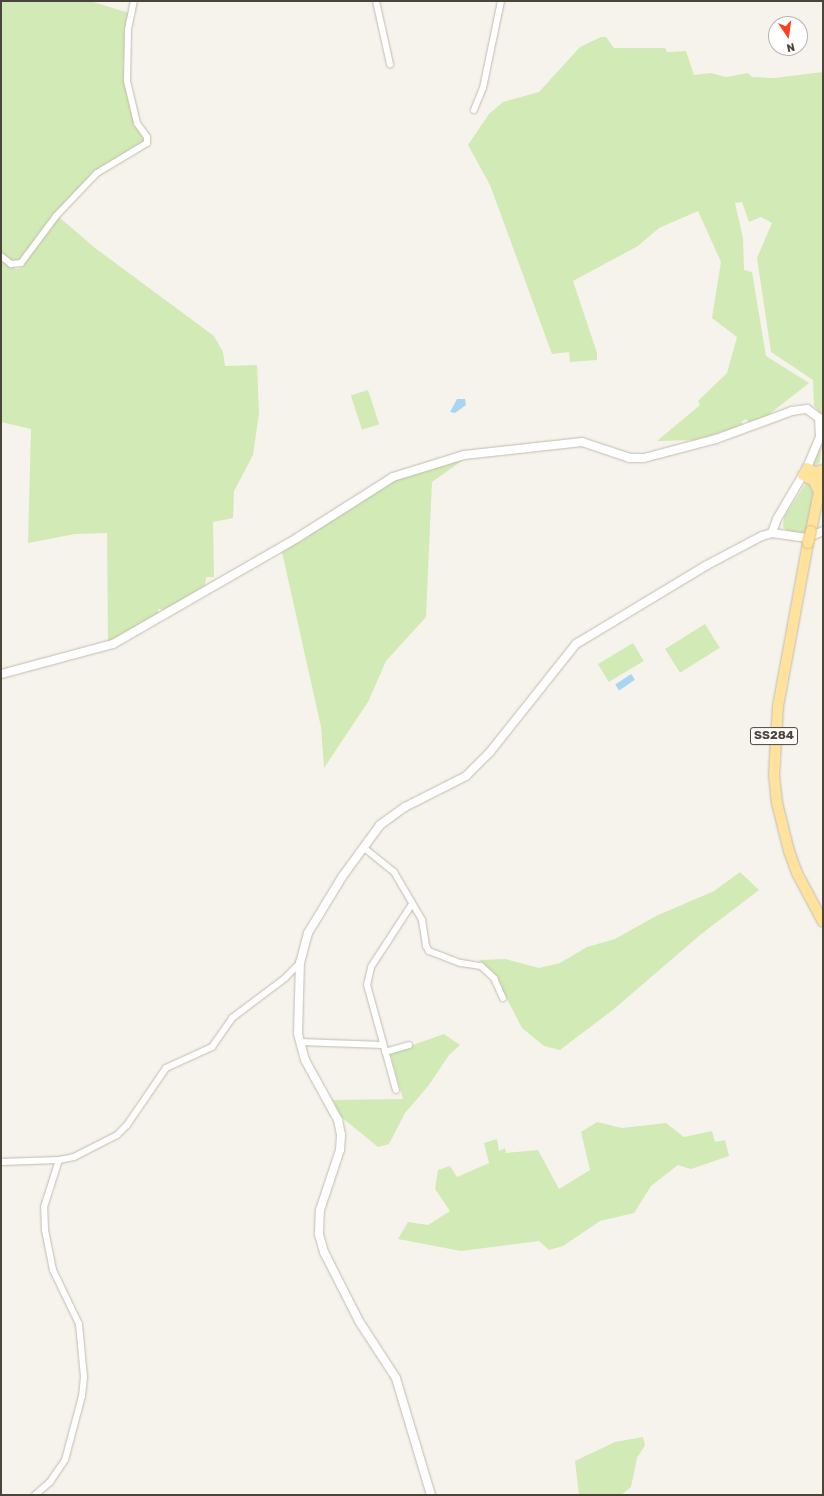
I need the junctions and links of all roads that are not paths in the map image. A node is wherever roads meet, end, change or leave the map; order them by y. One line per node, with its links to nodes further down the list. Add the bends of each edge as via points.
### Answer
1 (134, 1): 6 (street, via 128,29 127,81 136,123 147,137 147,143 97,173 56,216 21,263 11,264)
2 (376, 1): 4 (street)
3 (501, 1): 5 (street, via 483,88)
4 (390, 64)
5 (474, 110)
6 (1, 256)
7 (805, 472): 8 (main road); 9 (main road, via 814,481); 11 (street, via 777,519); 12 (street, via 822,428 816,414 806,409 792,411 716,439 644,458 630,458 590,444 575,442 452,458 393,477 297,538 113,644)
8 (823, 475): 9 (main road)
9 (819, 492): 15 (main road, SS284, bridge, via 778,706 774,774 777,803 789,851 800,879)
10 (823, 531): 11 (street, via 806,538)
11 (772, 533): 13 (street, via 707,565 581,641 490,752 466,776 388,817)
12 (1, 674)
13 (363, 847): 14 (street, via 394,872); 16 (street, via 315,920 308,933)
14 (412, 904): 17 (street, via 422,920 429,951 461,964 481,966 494,978); 20 (street, via 369,971 368,992)
15 (823, 922)
16 (300, 962): 18 (street); 23 (street, via 285,978 232,1018 212,1047 166,1068 127,1125 117,1135 83,1154)
17 (503, 998)
18 (300, 1042): 20 (street); 26 (street, via 310,1071 338,1120 341,1134 340,1150 319,1214 321,1242 359,1321 396,1378)
19 (409, 1044): 21 (street)
20 (383, 1045): 21 (street)
21 (386, 1052): 22 (street)
22 (396, 1090)
23 (59, 1160): 24 (street); 25 (street, via 44,1207 45,1230 53,1270 78,1324 84,1377 82,1396 66,1460 50,1482)
24 (1, 1162)
25 (35, 1495)
26 (431, 1495)

